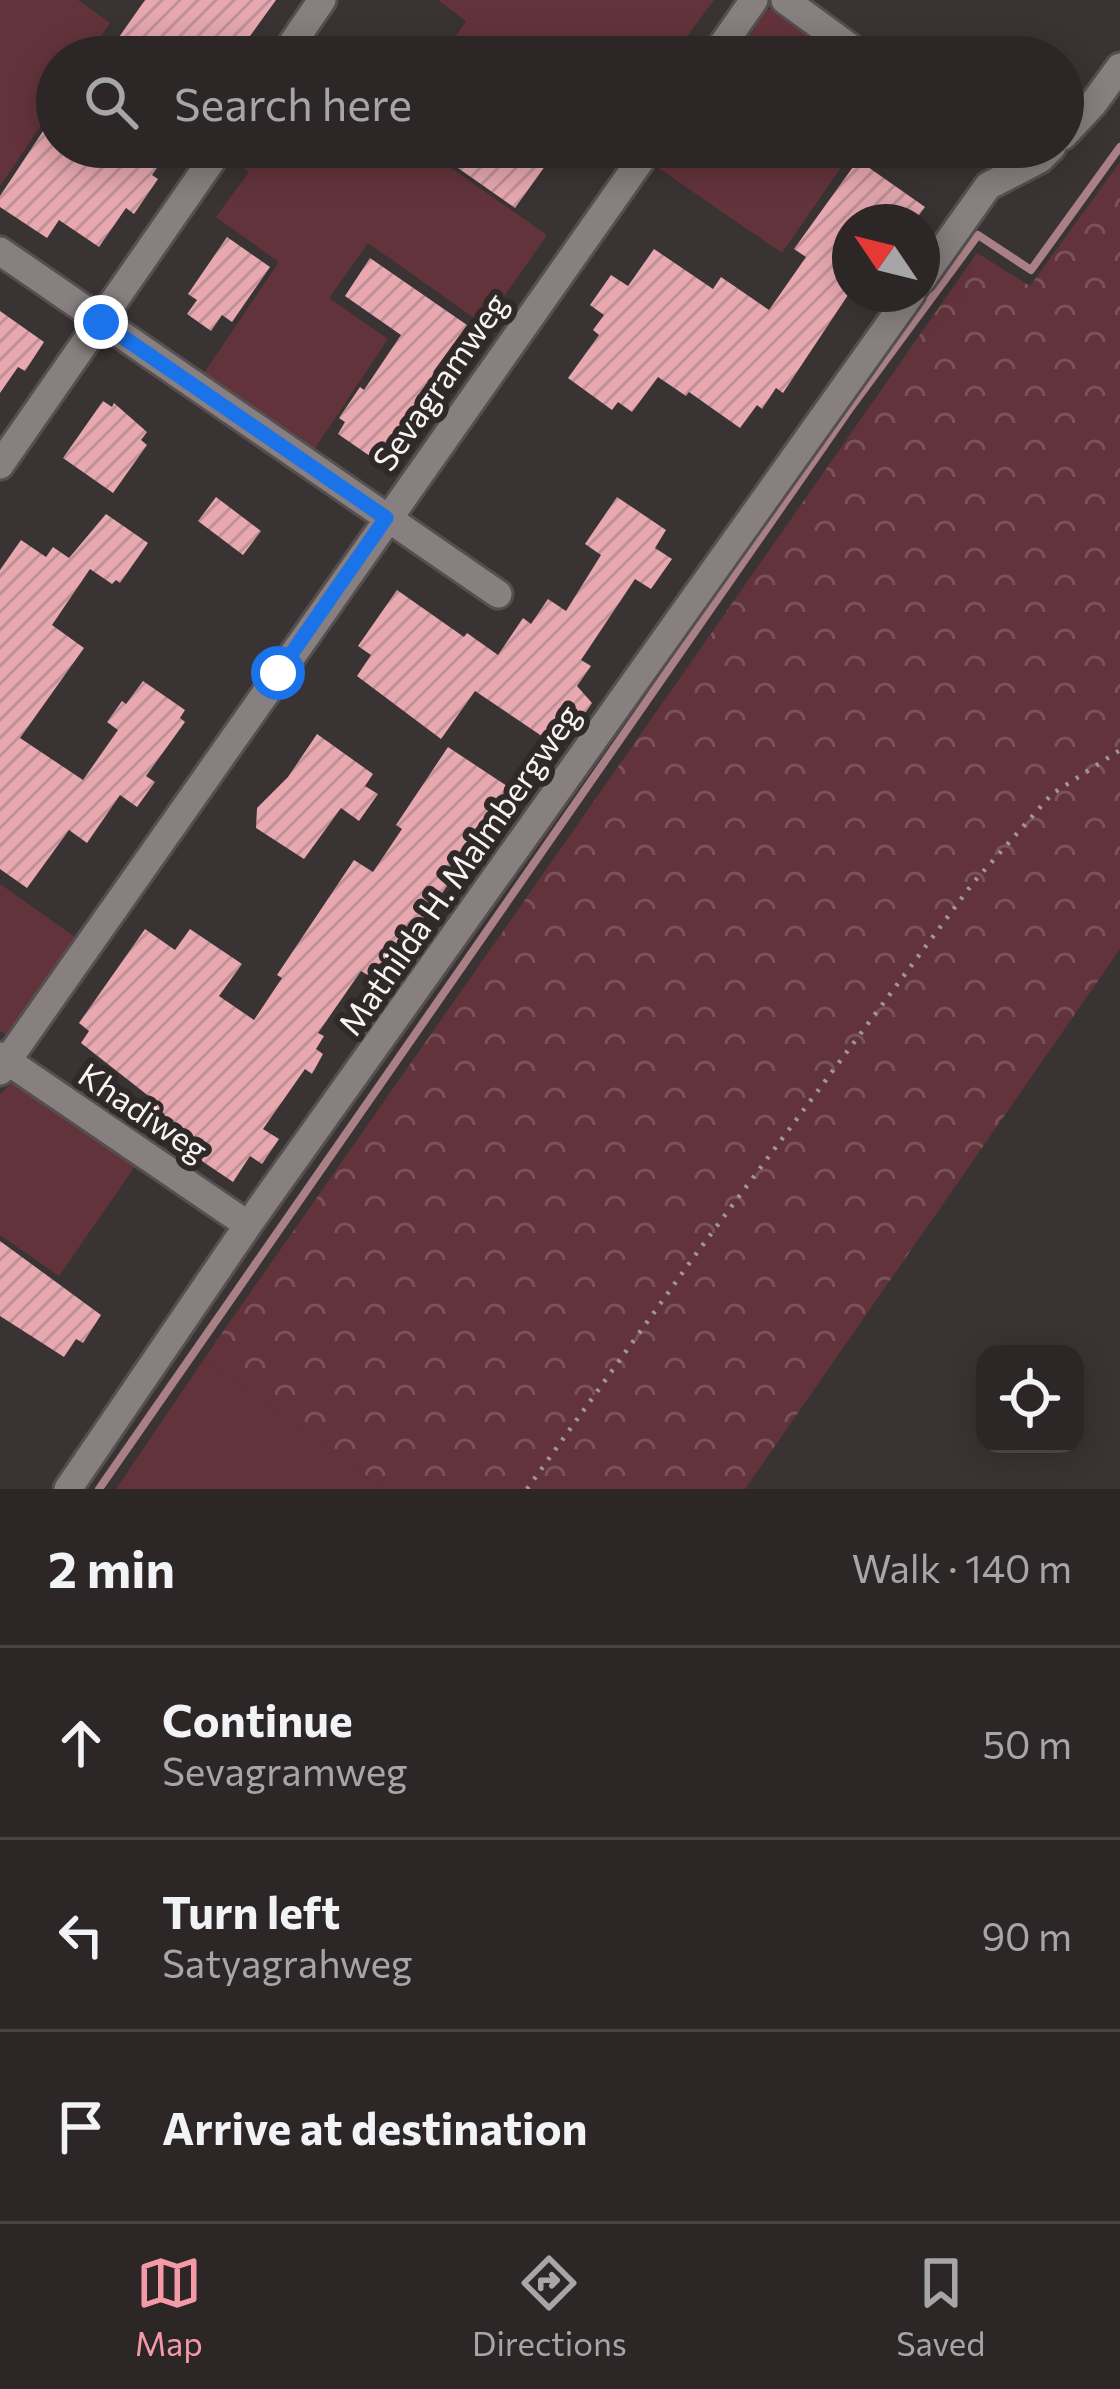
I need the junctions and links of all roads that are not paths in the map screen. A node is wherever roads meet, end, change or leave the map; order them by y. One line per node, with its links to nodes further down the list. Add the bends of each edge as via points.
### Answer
1 (322, 0): 4 (street)
2 (754, 0): 5 (street)
3 (785, 0): 6 (street)
4 (297, 36)
5 (728, 36)
6 (834, 36)
7 (1120, 67): 8 (street)
8 (1084, 114)
9 (207, 168): 15 (street)
10 (635, 168): 17 (street, Sevagramweg)
11 (1020, 168): 13 (street, via 988,186)
12 (0, 251): 15 (street)
13 (940, 254)
14 (898, 312): 20 (street, Mathilda H. Malmbergweg)
15 (101, 322): 16 (street); 17 (street)
16 (0, 465)
17 (386, 518): 18 (street); 19 (street, Sevagramweg)
18 (498, 594)
19 (2, 1062): 20 (street, Khadiweg)
20 (248, 1225): 21 (street, Mathilda H. Malmbergweg)
21 (68, 1489)

